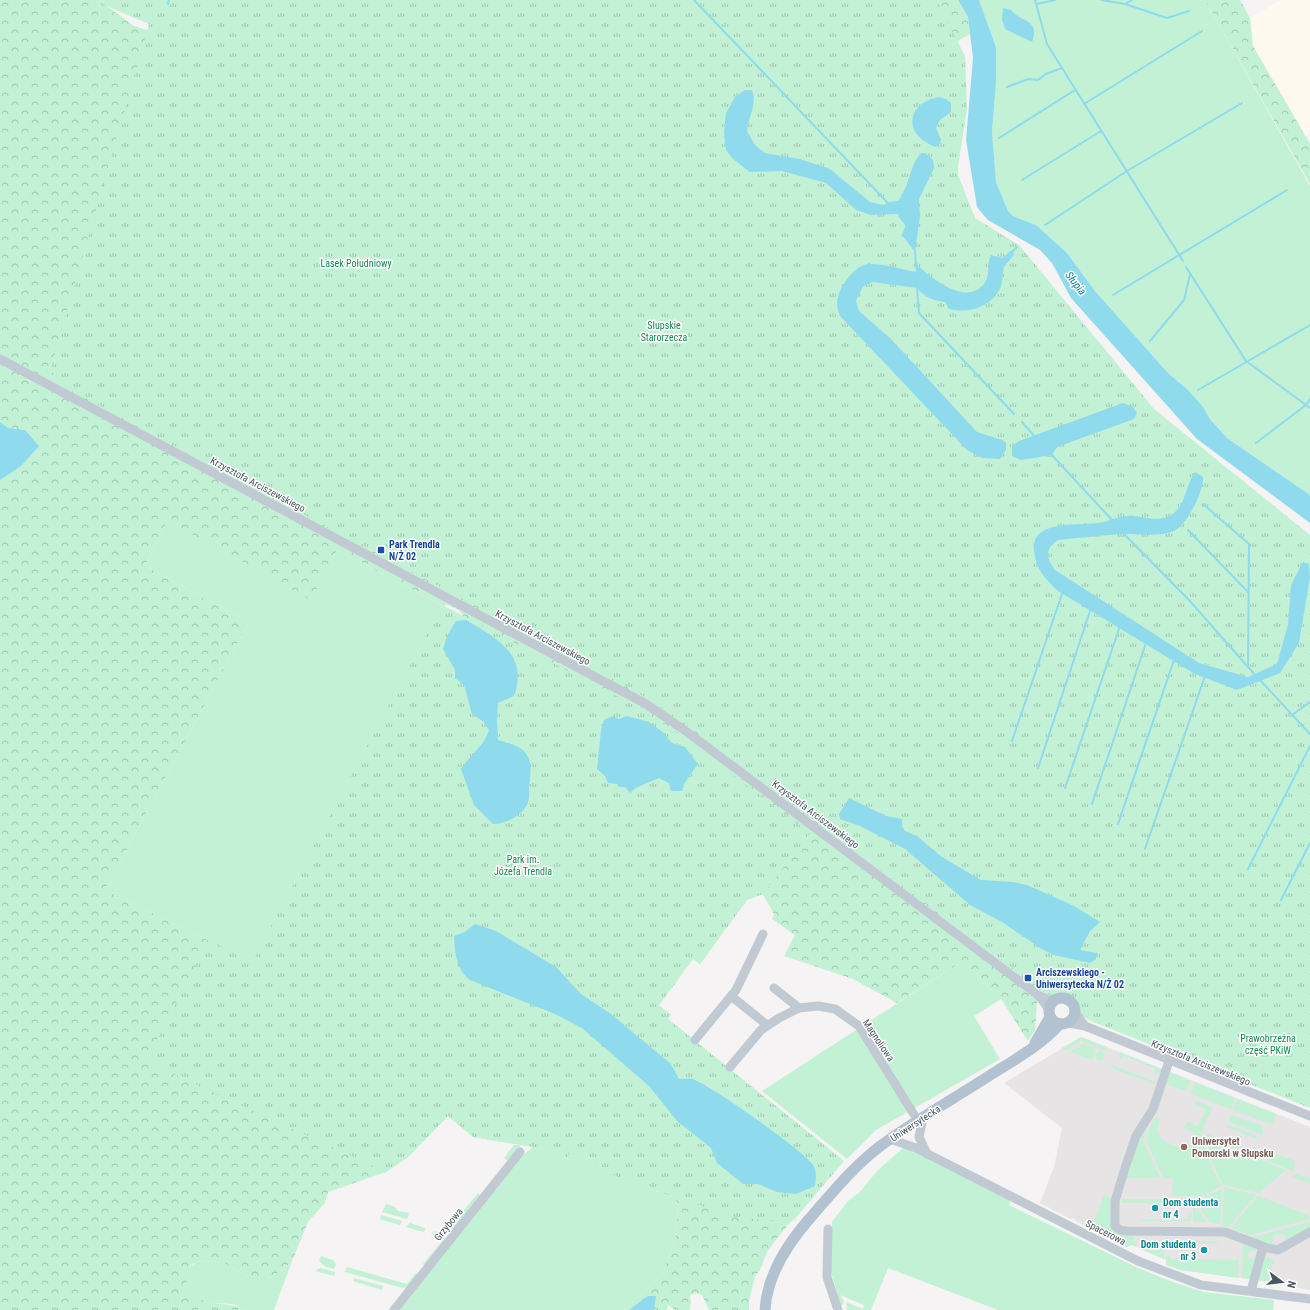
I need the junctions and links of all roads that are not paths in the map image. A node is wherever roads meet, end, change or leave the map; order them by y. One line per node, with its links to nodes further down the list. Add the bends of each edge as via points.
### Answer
1 (0, 359): 6 (street, Krzysztofa Arciszewskiego, via 646,704 702,743 1038,995)
2 (763, 934): 4 (street, via 739,986)
3 (774, 988): 5 (street)
4 (731, 996): 9 (street); 11 (street)
5 (799, 1008): 9 (street, Magnoliowa); 16 (street, Magnoliowa, via 818,1006 835,1009 859,1026)
6 (1051, 1009): 7 (main road, via 1062,998 1066,998 1073,1004); 8 (main road); 12 (main road, Uniwersytecka)
7 (1075, 1012): 8 (main road, Uniwersytecka); 10 (street)
8 (1064, 1023): 10 (street, Krzysztofa Arciszewskiego); 12 (main road, Uniwersytecka)
9 (767, 1025): 14 (street, Magnoliowa, via 754,1036)
10 (1085, 1026): 13 (street, Krzysztofa Arciszewskiego)
11 (695, 1040)
12 (1033, 1048): 16 (main road, Uniwersytecka)
13 (1169, 1061): 15 (street, Krzysztofa Arciszewskiego); 22 (street, via 1153,1108 1136,1136 1126,1165 1115,1201 1116,1226 1127,1231 1225,1232)
14 (730, 1067)
15 (1310, 1116)
16 (920, 1119): 17 (main road, Uniwersytecka); 19 (street, via 919,1137)
17 (890, 1139): 19 (street, Spacerowa); 26 (main road, Uniwersytecka, via 854,1168 793,1238 773,1273 767,1290)
18 (520, 1152): 25 (street, Grzybowa)
19 (927, 1154): 23 (street, Spacerowa, via 1144,1264 1201,1285)
20 (828, 1230): 27 (street, via 827,1277)
21 (1310, 1232): 22 (street, via 1282,1249)
22 (1263, 1247): 23 (street)
23 (1251, 1292): 24 (street, Spacerowa)
24 (1310, 1298)
25 (394, 1310)
26 (765, 1310)
27 (838, 1310)

